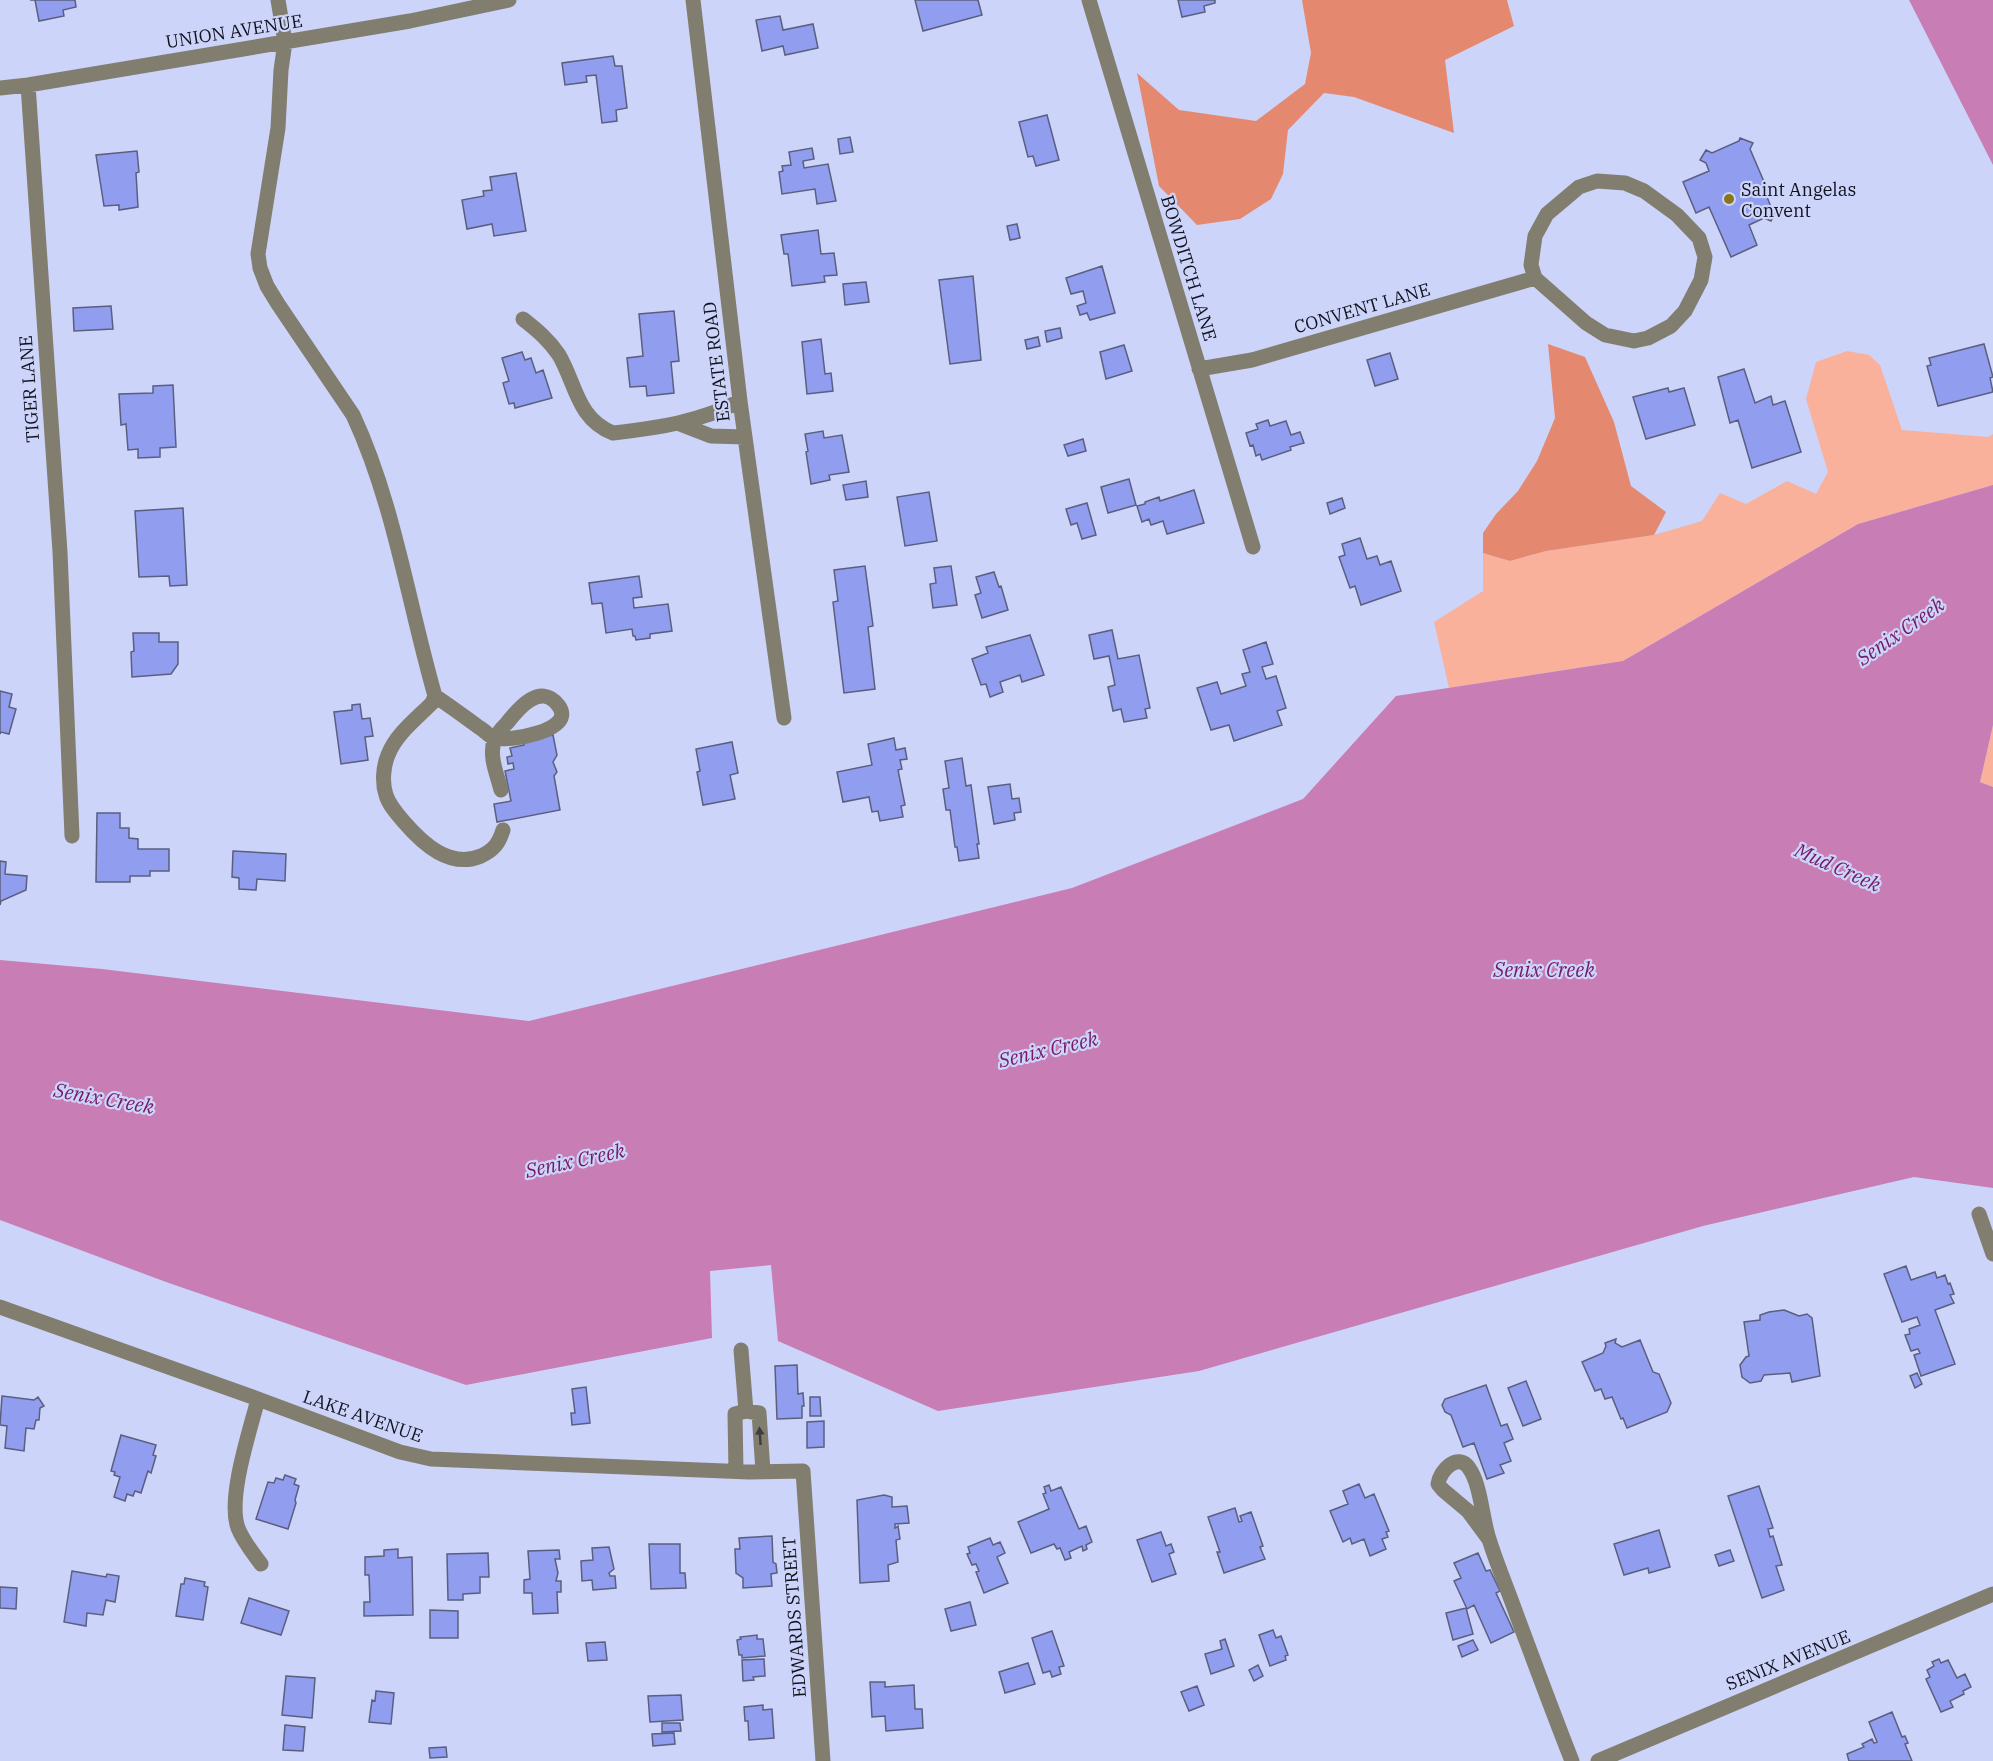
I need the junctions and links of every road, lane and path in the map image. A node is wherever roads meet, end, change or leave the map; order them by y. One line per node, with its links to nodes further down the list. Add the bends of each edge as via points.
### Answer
1 (279, 0): 5 (street)
2 (509, 0): 5 (street, UNION AVENUE)
3 (693, 0): 11 (street, ESTATE ROAD)
4 (1089, 0): 10 (street, BOWDITCH LANE)
5 (285, 42): 6 (street, UNION AVENUE); 15 (street, via 278,129 260,234 260,268 278,304 361,432 397,544)
6 (27, 85): 7 (street, UNION AVENUE); 19 (street, TIGER LANE, via 60,552)
7 (0, 88)
8 (1535, 278): 8 (street, via 1586,323 1605,335 1634,341 1671,326 1685,311 1701,280 1705,257 1699,238 1677,215 1644,191 1625,183 1598,182 1579,187 1547,214 1534,236 1531,265); 10 (street, CONVENT LANE, via 1252,360)
9 (523, 319): 12 (street, via 545,336 560,356 585,410 602,429 613,433)
10 (1198, 369): 14 (street, BOWDITCH LANE)
11 (740, 401): 12 (street); 13 (street, ESTATE ROAD)
12 (680, 424): 13 (street, via 711,436)
13 (745, 437): 16 (street, ESTATE ROAD)
14 (1252, 547)
15 (435, 696): 17 (street, via 494,738 492,753); 18 (street, via 387,755 386,798 416,836 441,855 470,860 493,850)
16 (784, 718)
17 (501, 790)
18 (503, 830)
19 (72, 836)
20 (1979, 1214): 21 (street)
21 (1993, 1254)
22 (0, 1307): 24 (street, LAKE AVENUE)
23 (741, 1350): 25 (street)
24 (258, 1399): 26 (street, LAKE AVENUE, via 400,1452 431,1459); 30 (street, via 234,1511 238,1529)
25 (746, 1411): 26 (street, via 735,1414); 28 (street, one-way to 25, via 759,1413)
26 (736, 1471): 28 (street, LAKE AVENUE)
27 (803, 1471): 28 (street, LAKE AVENUE); 32 (street, EDWARDS STREET)
28 (763, 1472)
29 (1488, 1538): 29 (street, via 1468,1511 1438,1484 1439,1476 1451,1463 1468,1466); 33 (street)
30 (261, 1564)
31 (1993, 1594): 34 (street, SENIX AVENUE)
32 (824, 1761)
33 (1572, 1761)
34 (1598, 1761)

